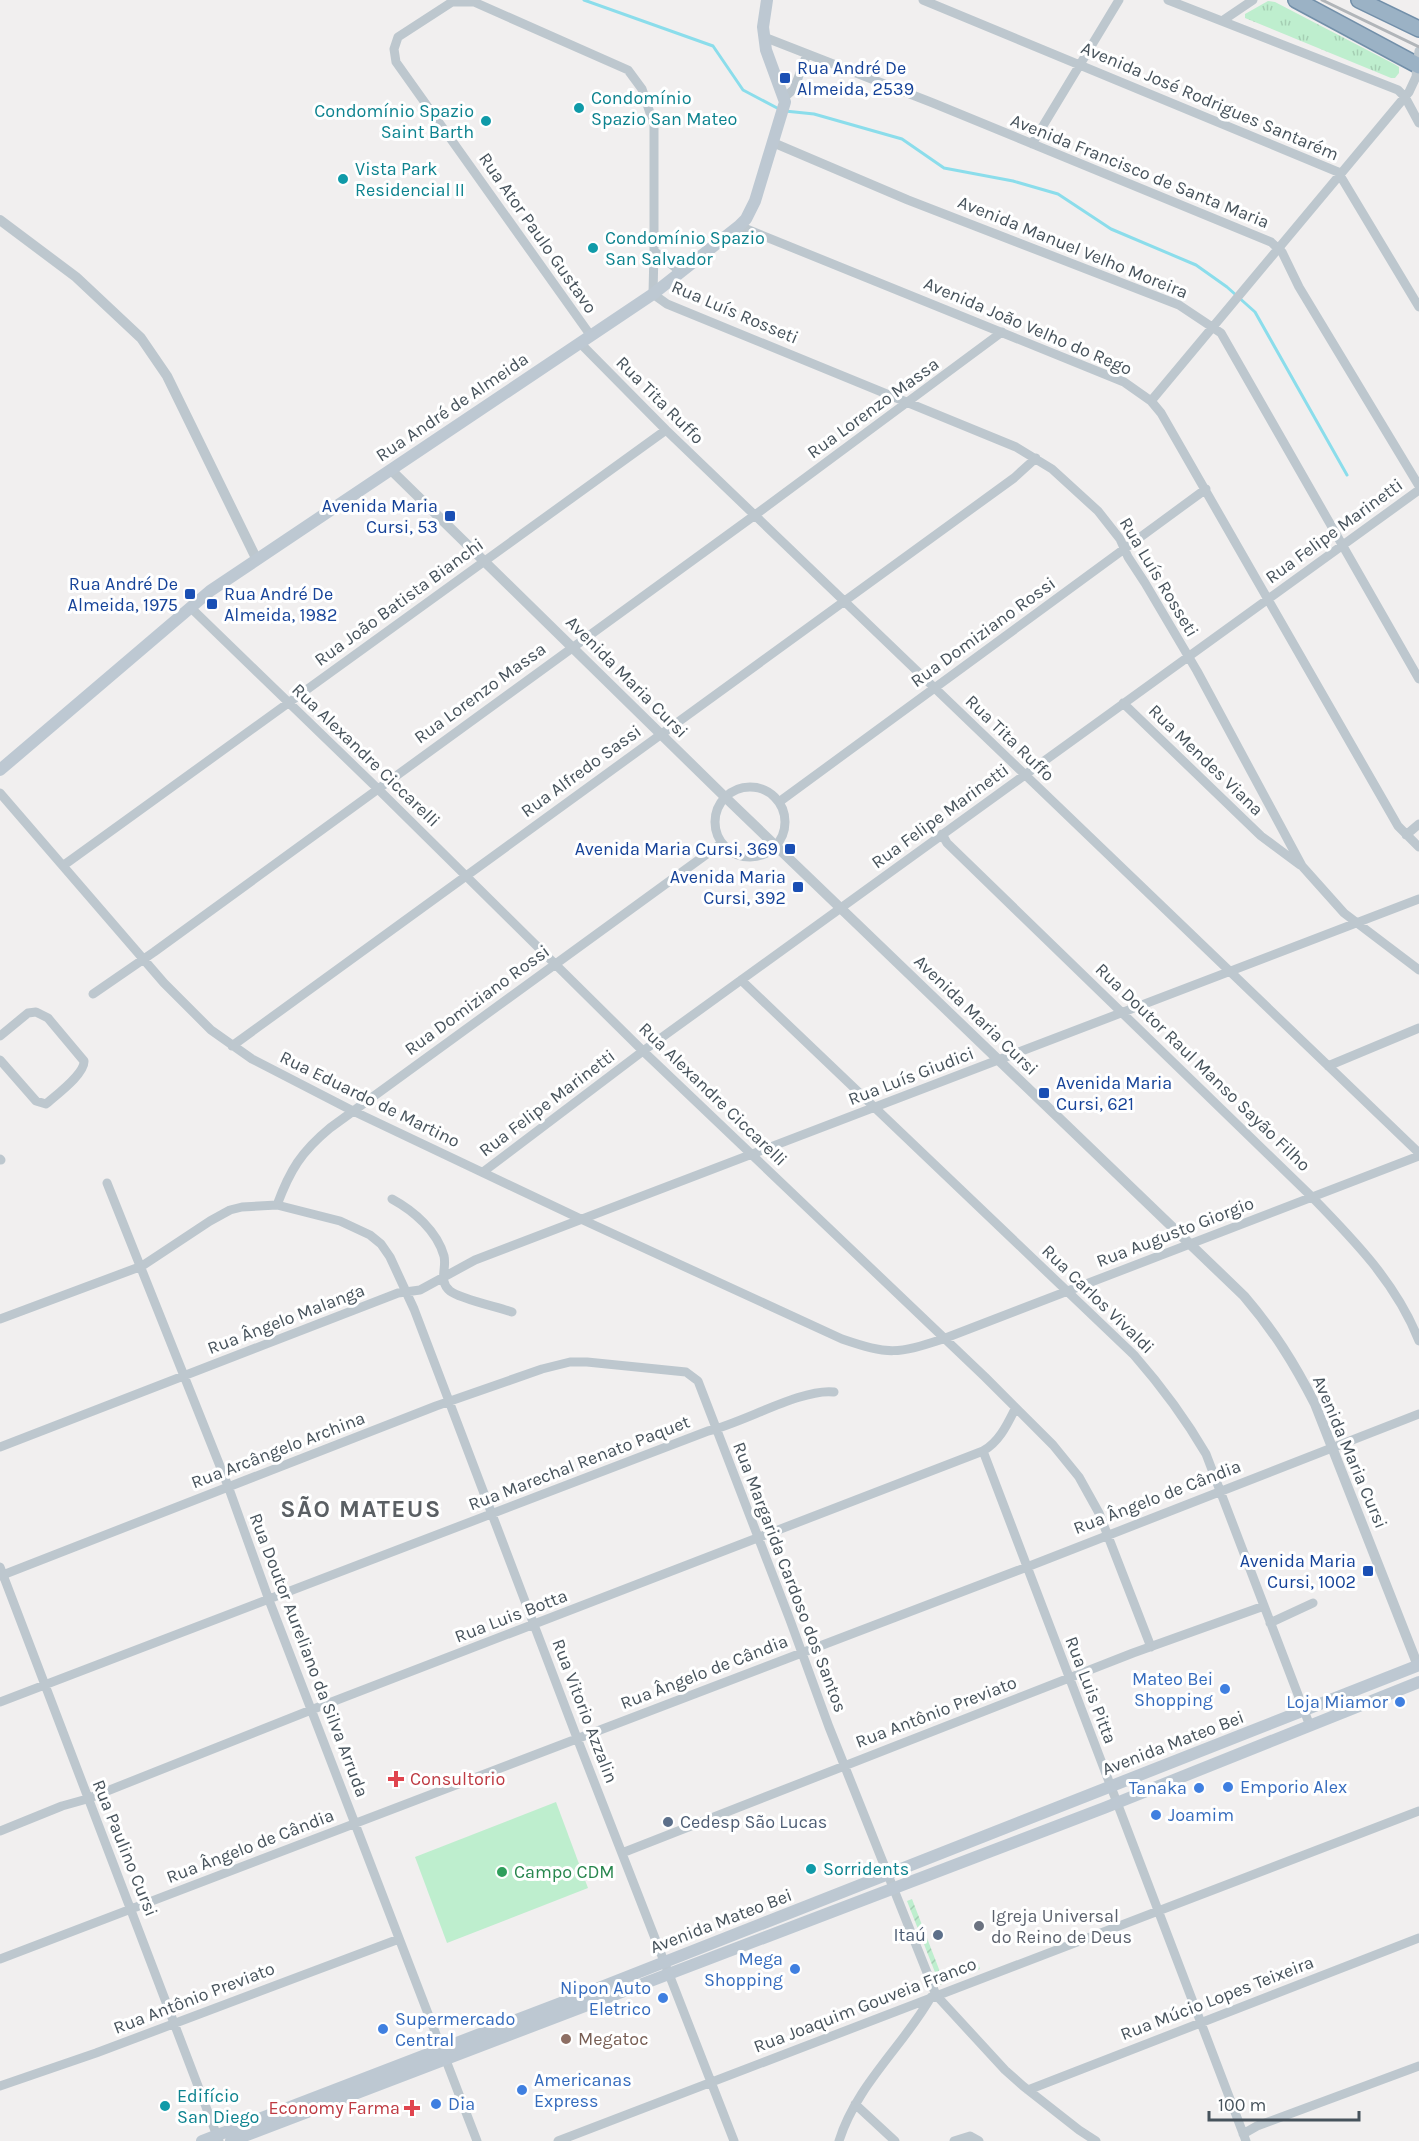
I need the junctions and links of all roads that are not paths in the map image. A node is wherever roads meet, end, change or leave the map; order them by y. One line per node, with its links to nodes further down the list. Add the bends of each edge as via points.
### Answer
1 (767, 0): 10 (main road)
2 (923, 0): 13 (street, Avenida José Rodrigues Santarém)
3 (1119, 0): 13 (street)
4 (1168, 0): 8 (street)
5 (1253, 0): 8 (street)
6 (1296, 0): 12 (highway)
7 (1359, 0): 9 (highway)
8 (1222, 21): 14 (street, via 1398,90)
9 (1419, 29)
10 (764, 37): 11 (street, Avenida Francisco de Santa Maria); 15 (main road)
11 (807, 54): 15 (street, via 794,89); 18 (street, Avenida Francisco de Santa Maria)
12 (1418, 60): 14 (street, via 1414,84)
13 (1080, 64): 18 (street); 19 (street, Avenida José Rodrigues Santarém)
14 (1405, 97): 16 (street); 19 (street)
15 (785, 100): 17 (main road, Rua André de Almeida)
16 (1419, 123)
17 (774, 143): 21 (main road, Rua André de Almeida, via 755,201); 27 (street, Avenida Manuel Velho Moreira, via 908,200 1179,305)
18 (1032, 144): 22 (street, Avenida Francisco de Santa Maria, via 1232,225 1271,242)
19 (1341, 175): 22 (street); 26 (street, Avenida José Rodrigues Santarém)
20 (0, 220): 41 (street, via 76,277 141,338 167,376)
21 (739, 226): 24 (main road, Rua André de Almeida); 28 (street, Avenida João Velho do Rego)
22 (1279, 250): 27 (street); 36 (street, Avenida Francisco de Santa Maria)
23 (654, 251): 24 (street); 25 (street, Rua Ator Paulo Gustavo); 29 (street, Rua Ator Paulo Gustavo, via 654,125 642,89 628,70 474,2 452,2 398,37 394,49 396,63)
24 (681, 272): 25 (main road, Rua André de Almeida)
25 (653, 294): 29 (main road, Rua André de Almeida); 32 (street, Rua Luís Rosseti, via 667,304)
26 (1419, 307)
27 (1214, 327): 31 (street); 39 (street, Avenida Manuel Velho Moreira, via 1221,333)
28 (1002, 332): 31 (street, Avenida João Velho do Rego, via 1124,382); 32 (street, Rua Lorenzo Massa)
29 (591, 336): 30 (main road, Rua André de Almeida)
30 (580, 344): 33 (street, Rua Tita Ruffo); 35 (main road, Rua André de Almeida)
31 (1152, 401): 37 (street, Avenida João Velho do Rego)
32 (908, 403): 34 (street, Rua Luís Rosseti); 38 (street, Rua Lorenzo Massa)
33 (666, 430): 38 (street, Rua Tita Ruffo); 42 (street, Rua João Batista Bianchi)
34 (1036, 458): 40 (street, Rua Luís Rosseti, via 1098,511); 44 (street, Rua Alfredo Sassi)
35 (391, 470): 41 (main road, Rua André de Almeida); 42 (street, Avenida Maria Cursi)
36 (1419, 488): 39 (street, Rua Felipe Marinetti)
37 (1206, 489): 40 (street, Rua Domiziano Rossi); 43 (street, Avenida João Velho do Rego)
38 (755, 515): 44 (street, Rua Tita Ruffo); 46 (street, Rua Lorenzo Massa)
39 (1342, 546): 43 (street, Rua Felipe Marinetti); 48 (street, Avenida Manuel Velho Moreira)
40 (1124, 549): 47 (street, Rua Luís Rosseti); 49 (street, Rua Domiziano Rossi)
41 (256, 560): 45 (main road, Rua André de Almeida)
42 (484, 561): 46 (street, Avenida Maria Cursi); 50 (street, Rua João Batista Bianchi)
43 (1269, 599): 47 (street, Rua Felipe Marinetti); 62 (street, Avenida João Velho do Rego)
44 (845, 601): 49 (street, Rua Tita Ruffo); 52 (street, Rua Alfredo Sassi)
45 (190, 607): 50 (street, Rua Alexandre Ciccarelli); 53 (main road, Rua André de Almeida)
46 (573, 646): 52 (street, Avenida Maria Cursi); 55 (street, Rua Lorenzo Massa)
47 (1188, 656): 51 (street, Rua Felipe Marinetti); 60 (street, Rua Luís Rosseti)
48 (1419, 679)
49 (934, 688): 54 (street, Rua Tita Ruffo); 58 (street, Rua Domiziano Rossi)
50 (289, 703): 55 (street, Rua Alexandre Ciccarelli); 67 (street, Rua João Batista Bianchi)
51 (1123, 703): 54 (street, Rua Felipe Marinetti); 63 (street, Rua Mendes Viana)
52 (661, 734): 57 (street, Avenida Maria Cursi); 69 (street, Rua Alfredo Sassi)
53 (0, 770)
54 (1024, 774): 61 (street, Rua Felipe Marinetti); 76 (street, Rua Tita Ruffo)
55 (378, 789): 69 (street, Rua Alexandre Ciccarelli); 73 (street, Rua Lorenzo Massa)
56 (0, 793): 67 (street, Rua Eduardo de Martino)
57 (725, 797): 58 (street, via 734,790 754,787 764,789); 64 (street, via 715,824); 65 (street, Avenida Maria Cursi)
58 (779, 802): 65 (street, via 785,825)
59 (1419, 824): 62 (street)
60 (1281, 825): 63 (street, Rua Mendes Viana, via 1277,836); 68 (street, Rua Luís Rosseti)
61 (942, 834): 71 (street, Rua Felipe Marinetti); 79 (street, Rua Doutor Raul Manso Sayão Filho)
62 (1406, 835): 66 (street, Avenida João Velho do Rego)
63 (1267, 840): 68 (street, Rua Mendes Viana)
64 (722, 843): 65 (street, via 731,852 748,856 766,853); 74 (street, Rua Domiziano Rossi)
65 (776, 845): 71 (street, Avenida Maria Cursi)
66 (1419, 847)
67 (64, 865): 73 (street, Rua Eduardo de Martino)
68 (1302, 866): 72 (street, Rua Luís Rosseti)
69 (466, 876): 74 (street, Rua Alexandre Ciccarelli); 82 (street, Rua Alfredo Sassi)
70 (1419, 899): 72 (street, Rua Luís Giudici)
71 (841, 908): 77 (street, Rua Felipe Marinetti); 85 (street, Avenida Maria Cursi)
72 (1356, 922): 75 (street, Rua Luís Rosseti); 76 (street, Rua Luís Giudici)
73 (143, 960): 78 (street, Rua Lorenzo Massa); 82 (street, Rua Eduardo de Martino)
74 (554, 964): 83 (street, Rua Alexandre Ciccarelli); 88 (street, Rua Domiziano Rossi)
75 (1419, 970)
76 (1230, 972): 79 (street, Rua Luís Giudici); 86 (street, Rua Tita Ruffo)
77 (741, 980): 83 (street, Rua Felipe Marinetti); 87 (street, Rua Carlos Vivaldi)
78 (93, 994)
79 (1123, 1013): 85 (street, Rua Luís Giudici); 93 (street, Rua Doutor Raul Manso Sayão Filho)
80 (1419, 1028): 86 (street)
81 (0, 1036): 84 (street, via 28,1012 36,1012 48,1018 84,1061 84,1069 46,1104 36,1101)
82 (232, 1046): 88 (street, Rua Eduardo de Martino)
83 (643, 1051): 89 (street, Rua Alexandre Ciccarelli); 91 (street, Rua Felipe Marinetti)
84 (0, 1060)
85 (999, 1060): 87 (street, Rua Luís Giudici); 97 (street, Avenida Maria Cursi)
86 (1328, 1066): 90 (street, Rua Tita Ruffo)
87 (876, 1108): 89 (street, Rua Luís Giudici); 101 (street, Rua Carlos Vivaldi)
88 (353, 1112): 91 (street, Rua Eduardo de Martino); 95 (street, Rua Domiziano Rossi, via 300,1157)
89 (753, 1155): 96 (street, Rua Luís Giudici); 104 (street, Rua Alexandre Ciccarelli)
90 (1419, 1155): 93 (street, Rua Augusto Giorgio)
91 (483, 1172): 96 (street, Rua Eduardo de Martino)
92 (107, 1183): 98 (street, Rua Doutor Aureliano da Silva Arruda)
93 (1312, 1197): 97 (street, Rua Augusto Giorgio); 105 (street, Rua Doutor Raul Manso Sayão Filho, via 1357,1243 1400,1300)
94 (392, 1199): 99 (street, via 430,1231 444,1258)
95 (277, 1205): 98 (street, Rua Vitorio Azzalin, via 230,1210); 100 (street, Rua Vitorio Azzalin, via 340,1221 370,1235 390,1257)
96 (582, 1220): 99 (street, Rua Ângelo Malanga); 104 (street, Rua Eduardo de Martino, via 842,1340 882,1352 896,1352)
97 (1190, 1244): 101 (street, Rua Augusto Giorgio); 114 (street, Avenida Maria Cursi, via 1270,1326 1315,1404)
98 (142, 1266): 103 (street, Rua Vitorio Azzalin); 107 (street, Rua Doutor Aureliano da Silva Arruda)
99 (443, 1276): 100 (street, Rua Ângelo Malanga, via 420,1290); 102 (street, via 446,1287 454,1294)
100 (407, 1292): 107 (street, Rua Ângelo Malanga); 109 (street, Rua Vitorio Azzalin)
101 (1068, 1292): 104 (street, Rua Augusto Giorgio); 117 (street, Rua Carlos Vivaldi, via 1134,1355 1166,1392 1206,1454)
102 (512, 1312)
103 (0, 1319)
104 (943, 1340): 110 (street, Rua Alexandre Ciccarelli)
105 (1419, 1341)
106 (690, 1375): 109 (street, Rua Arcângelo Archina, via 570,1362); 112 (street, Rua Margarida Cardoso dos Santos, via 698,1381)
107 (185, 1377): 113 (street, Rua Ângelo Malanga); 116 (street, Rua Doutor Aureliano da Silva Arruda)
108 (834, 1392): 112 (street, Rua Marechal Renato Paquet, via 815,1392)
109 (448, 1401): 116 (street, Rua Arcângelo Archina); 118 (street, Rua Vitorio Azzalin)
110 (1015, 1409): 115 (street, Rua Luis Botta, via 992,1446); 119 (street, Rua Alexandre Ciccarelli, via 1079,1477)
111 (1419, 1414): 114 (street, Rua Ângelo de Cândia)
112 (716, 1429): 118 (street, Rua Marechal Renato Paquet); 120 (street, Rua Margarida Cardoso dos Santos)
113 (0, 1447)
114 (1331, 1447): 117 (street, Rua Ângelo de Cândia); 130 (street, Avenida Maria Cursi)
115 (983, 1451): 120 (street, Rua Luis Botta); 121 (street, Rua Luis Pitta)
116 (228, 1486): 122 (street, Rua Arcângelo Archina); 123 (street, Rua Doutor Aureliano da Silva Arruda)
117 (1219, 1490): 119 (street, Rua Ângelo de Cândia); 125 (street, Rua Carlos Vivaldi)
118 (492, 1513): 123 (street, Rua Marechal Renato Paquet); 127 (street, Rua Vitorio Azzalin)
119 (1108, 1533): 121 (street, Rua Ângelo de Cândia); 128 (street, Rua Alexandre Ciccarelli)
120 (758, 1538): 127 (street, Rua Luis Botta); 129 (street, Rua Margarida Cardoso dos Santos)
121 (1027, 1567): 129 (street, Rua Ângelo de Cândia); 131 (street, Rua Luis Pitta)
122 (1, 1572): 133 (street, Rua Paulino Cursi)
123 (269, 1600): 133 (street, Rua Marechal Renato Paquet); 135 (street, Rua Doutor Aureliano da Silva Arruda)
124 (1313, 1604): 126 (street)
125 (1264, 1606): 126 (street, Rua Carlos Vivaldi); 128 (street, Rua Antônio Previato)
126 (1270, 1623): 136 (street, Rua Carlos Vivaldi)
127 (535, 1624): 135 (street, Rua Luis Botta); 138 (street, Rua Vitorio Azzalin)
128 (1151, 1647): 131 (street, Rua Antônio Previato)
129 (802, 1652): 138 (street, Rua Ângelo de Cândia); 139 (street, Rua Margarida Cardoso dos Santos)
130 (1419, 1666): 136 (main road, Avenida Mateo Bei)
131 (1068, 1679): 139 (street, Rua Antônio Previato); 140 (street, Rua Luis Pitta)
132 (1419, 1682): 137 (main road, Avenida Mateo Bei)
133 (46, 1685): 134 (street, Rua Marechal Renato Paquet); 141 (street, Rua Paulino Cursi)
134 (0, 1702)
135 (311, 1710): 141 (street, Rua Luis Botta); 144 (street, Rua Doutor Aureliano da Silva Arruda)
136 (1304, 1711): 137 (street, Rua Carlos Vivaldi); 140 (main road, Avenida Mateo Bei)
137 (1310, 1726): 142 (main road, Avenida Mateo Bei)
138 (577, 1738): 144 (street, Rua Ângelo de Cândia); 146 (street, Rua Vitorio Azzalin)
139 (844, 1766): 146 (street, Rua Antônio Previato); 147 (street, Rua Margarida Cardoso dos Santos)
140 (1110, 1787): 142 (street, Rua Luis Pitta); 147 (main road, Avenida Mateo Bei)
141 (87, 1799): 145 (street, Rua Luis Botta); 149 (street, Rua Paulino Cursi)
142 (1116, 1803): 148 (main road, Avenida Mateo Bei); 150 (street, Rua Luis Pitta)
143 (1419, 1810): 150 (street, Rua Joaquim Gouveia Franco)
144 (355, 1824): 149 (street, Rua Ângelo de Cândia); 152 (street, Rua Doutor Aureliano da Silva Arruda)
145 (0, 1831)
146 (622, 1853): 154 (street, Rua Vitorio Azzalin)
147 (888, 1875): 148 (street, Rua Margarida Cardoso dos Santos); 154 (main road, Avenida Mateo Bei)
148 (893, 1888): 154 (main road, Avenida Mateo Bei); 155 (street, Rua Margarida Cardoso dos Santos)
149 (131, 1908): 153 (street, Rua Ângelo de Cândia); 156 (street, Rua Paulino Cursi)
150 (1157, 1910): 155 (street, Rua Joaquim Gouveia Franco); 157 (street, Rua Luis Pitta)
151 (1419, 1938): 157 (street, Rua Múcio Lopes Teixeira)
152 (399, 1939): 156 (street, Rua Antônio Previato); 158 (street, Rua Doutor Aureliano da Silva Arruda)
153 (0, 1959)
154 (666, 1968): 158 (main road, Avenida Mateo Bei); 160 (street, Rua Vitorio Azzalin)
155 (934, 1996): 160 (street, Rua Joaquim Gouveia Franco); 162 (street); 163 (street)
156 (175, 2022): 161 (street, Rua Antônio Previato); 164 (street, Rua Paulino Cursi)
157 (1201, 2022): 162 (street, Rua Múcio Lopes Teixeira); 165 (street, Rua Luis Pitta)
158 (443, 2054): 164 (main road, Avenida Mateo Bei); 167 (main road, Avenida Mateo Bei); 168 (street, Rua Doutor Aureliano da Silva Arruda)
159 (1419, 2066): 165 (street, via 1257,2127)
160 (711, 2083): 169 (street, Rua Joaquim Gouveia Franco); 170 (street, Rua Vitorio Azzalin)
161 (0, 2086)
162 (1028, 2090): 175 (street)
163 (855, 2104): 171 (street); 172 (street)
164 (218, 2138): 166 (main road, Avenida Mateo Bei)
165 (1245, 2138)
166 (202, 2141)
167 (231, 2141)
168 (477, 2141)
169 (558, 2141)
170 (734, 2141)
171 (839, 2141)
172 (895, 2141)
173 (954, 2141): 174 (street, via 968,2136)
174 (979, 2141)
175 (1096, 2141)

